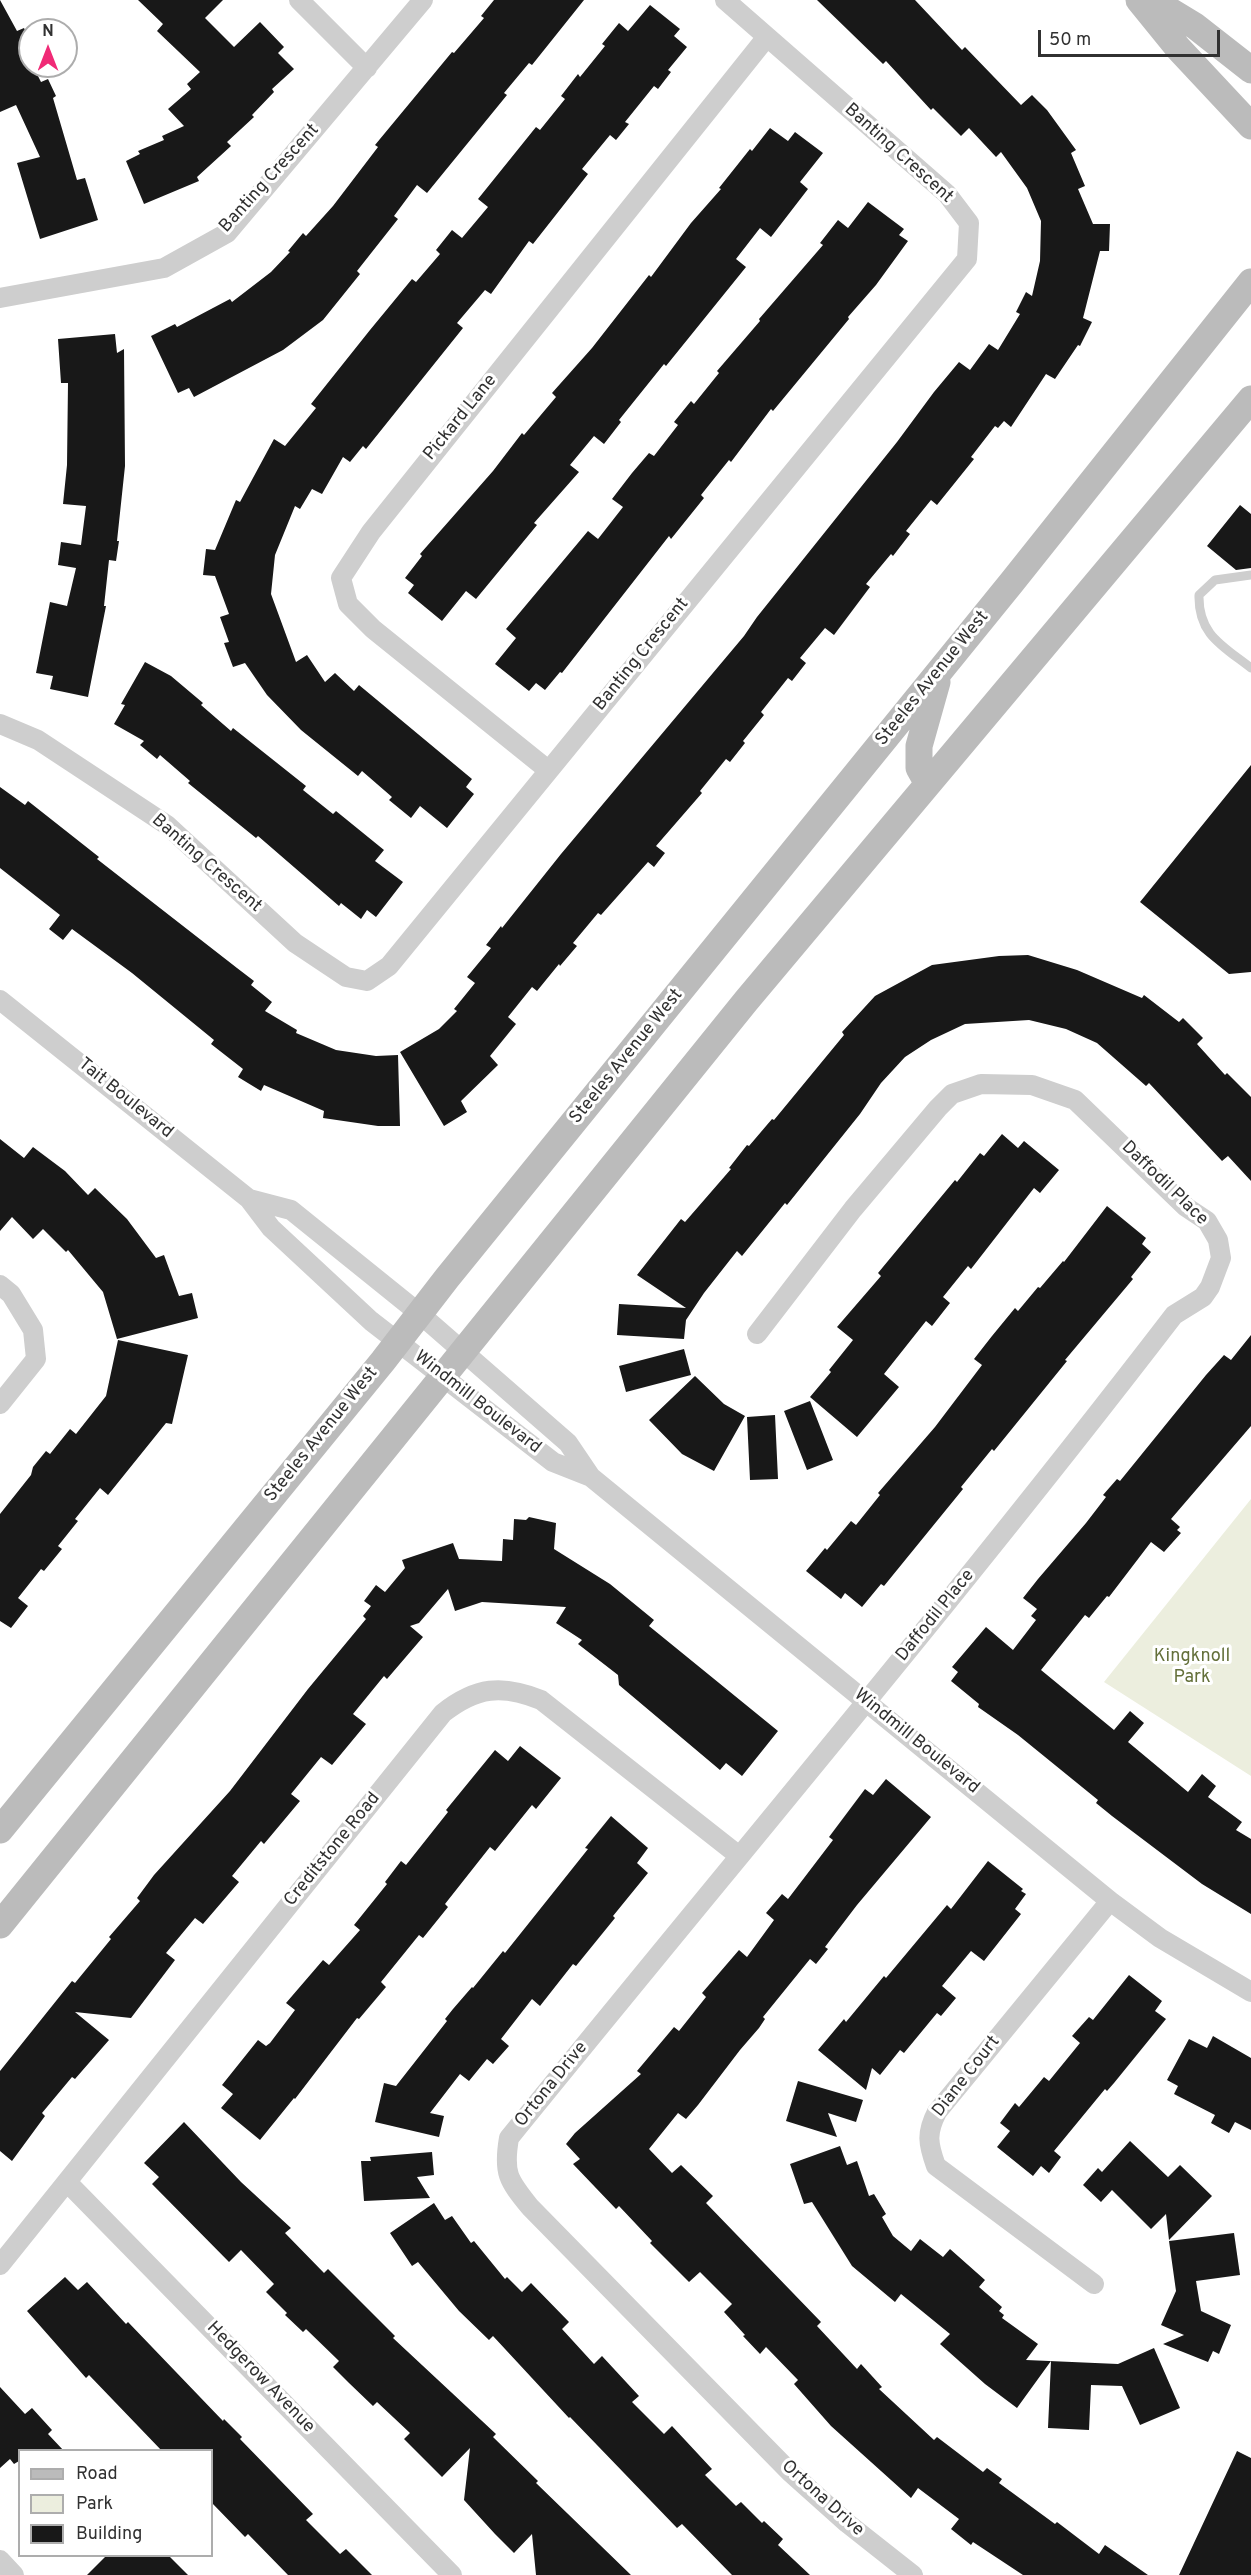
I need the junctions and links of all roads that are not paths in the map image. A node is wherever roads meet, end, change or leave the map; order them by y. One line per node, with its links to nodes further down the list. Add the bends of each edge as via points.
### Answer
1 (299, 0): 7 (street)
2 (423, 0): 7 (street, Banting Crescent)
3 (724, 0): 6 (street, Banting Crescent)
4 (1139, 0): 9 (main road)
5 (1152, 0): 8 (main road, via 1195,26)
6 (766, 38): 17 (street, Banting Crescent, via 947,194 969,223 967,259); 17 (street, Pickard Lane, via 370,532 341,578 348,604 373,630)
7 (367, 68): 11 (street, Banting Crescent, via 226,232 164,268)
8 (1251, 70)
9 (1251, 126)
10 (1251, 282): 15 (main road, Steeles Avenue West)
11 (0, 298)
12 (1251, 399): 18 (main road)
13 (1251, 575): 14 (lane, via 1215,580 1199,595 1198,613 1207,634)
14 (1251, 668)
15 (941, 669): 18 (main road, via 919,746 919,768); 23 (main road, Steeles Avenue West)
16 (0, 724): 17 (street, Banting Crescent, via 38,740 167,825 296,943 346,976 367,981 389,966)
17 (548, 770)
18 (928, 784): 26 (main road)
19 (0, 1000): 20 (street, Tait Boulevard)
20 (249, 1199): 22 (street, Tait Boulevard, via 271,1228); 23 (street, Tait Boulevard, via 291,1210)
21 (0, 1285): 28 (street, via 11,1294 33,1330 36,1359)
22 (368, 1319): 25 (street, Windmill Boulevard)
23 (427, 1319): 25 (main road, Steeles Avenue West); 26 (street, Windmill Boulevard)
24 (757, 1334): 30 (street, Daffodil Place, via 853,1209 938,1108 952,1094 981,1084 1032,1085 1075,1100 1186,1207 1207,1221 1218,1240 1221,1258 1203,1298 1174,1315)
25 (398, 1342): 27 (street, Windmill Boulevard); 31 (main road, Steeles Avenue West)
26 (463, 1351): 27 (main road); 29 (street, Windmill Boulevard, via 568,1443)
27 (442, 1376): 29 (street, Windmill Boulevard, via 553,1462); 34 (main road)
28 (0, 1404)
29 (591, 1477): 30 (street, Windmill Boulevard)
30 (867, 1701): 32 (street, Ortona Drive); 33 (street, Windmill Boulevard)
31 (0, 1830)
32 (738, 1855): 36 (street, Creditstone Road, via 541,1700 505,1689 462,1699 443,1713); 42 (street, Ortona Drive, via 509,2138 505,2163 512,2185 530,2207 790,2472)
33 (1110, 1901): 35 (street, Windmill Boulevard, via 1160,1938); 38 (street, Diane Court, via 929,2126 929,2148 936,2166)
34 (0, 1924)
35 (1251, 1992)
36 (67, 2182): 37 (street, Creditstone Road); 41 (street, Hedgerow Avenue)
37 (0, 2265)
38 (1094, 2284)
39 (0, 2560): 40 (street)
40 (14, 2575)
41 (452, 2575)
42 (913, 2575)

